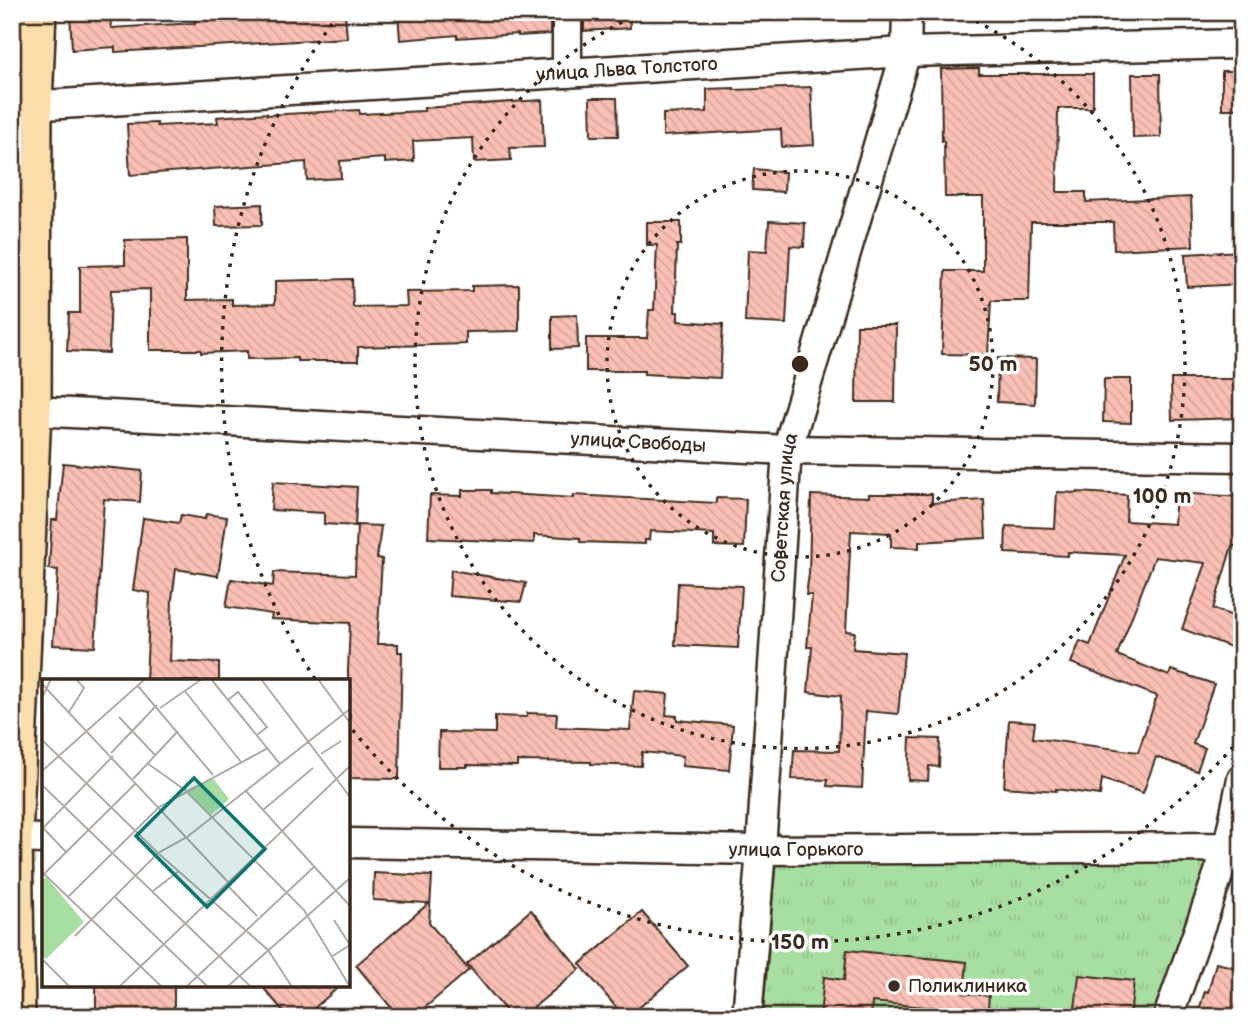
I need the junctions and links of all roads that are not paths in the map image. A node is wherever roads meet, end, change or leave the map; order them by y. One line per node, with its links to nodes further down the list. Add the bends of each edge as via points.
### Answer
1 (38, 12): 7 (main road)
2 (567, 12): 6 (street)
3 (907, 12): 5 (street, Советская улица)
4 (1242, 44): 5 (street, улица Льва Толстого)
5 (906, 52): 6 (street, улица Льва Толстого); 10 (street, Советская улица)
6 (567, 73): 7 (street, улица Льва Толстого)
7 (23, 106): 8 (main road)
8 (22, 374): 9 (main road)
9 (33, 411): 10 (street, улица Свободы); 13 (main road)
10 (787, 450): 11 (street, улица Свободы); 16 (street, Советская улица)
11 (1242, 457)
12 (1242, 779): 15 (street)
13 (23, 838): 17 (main road)
14 (350, 843): 16 (street, улица Горького)
15 (1235, 846): 16 (street, улица Горького); 19 (street)
16 (761, 850): 18 (street, Советская улица)
17 (17, 1017)
18 (747, 1017)
19 (1168, 1017)

